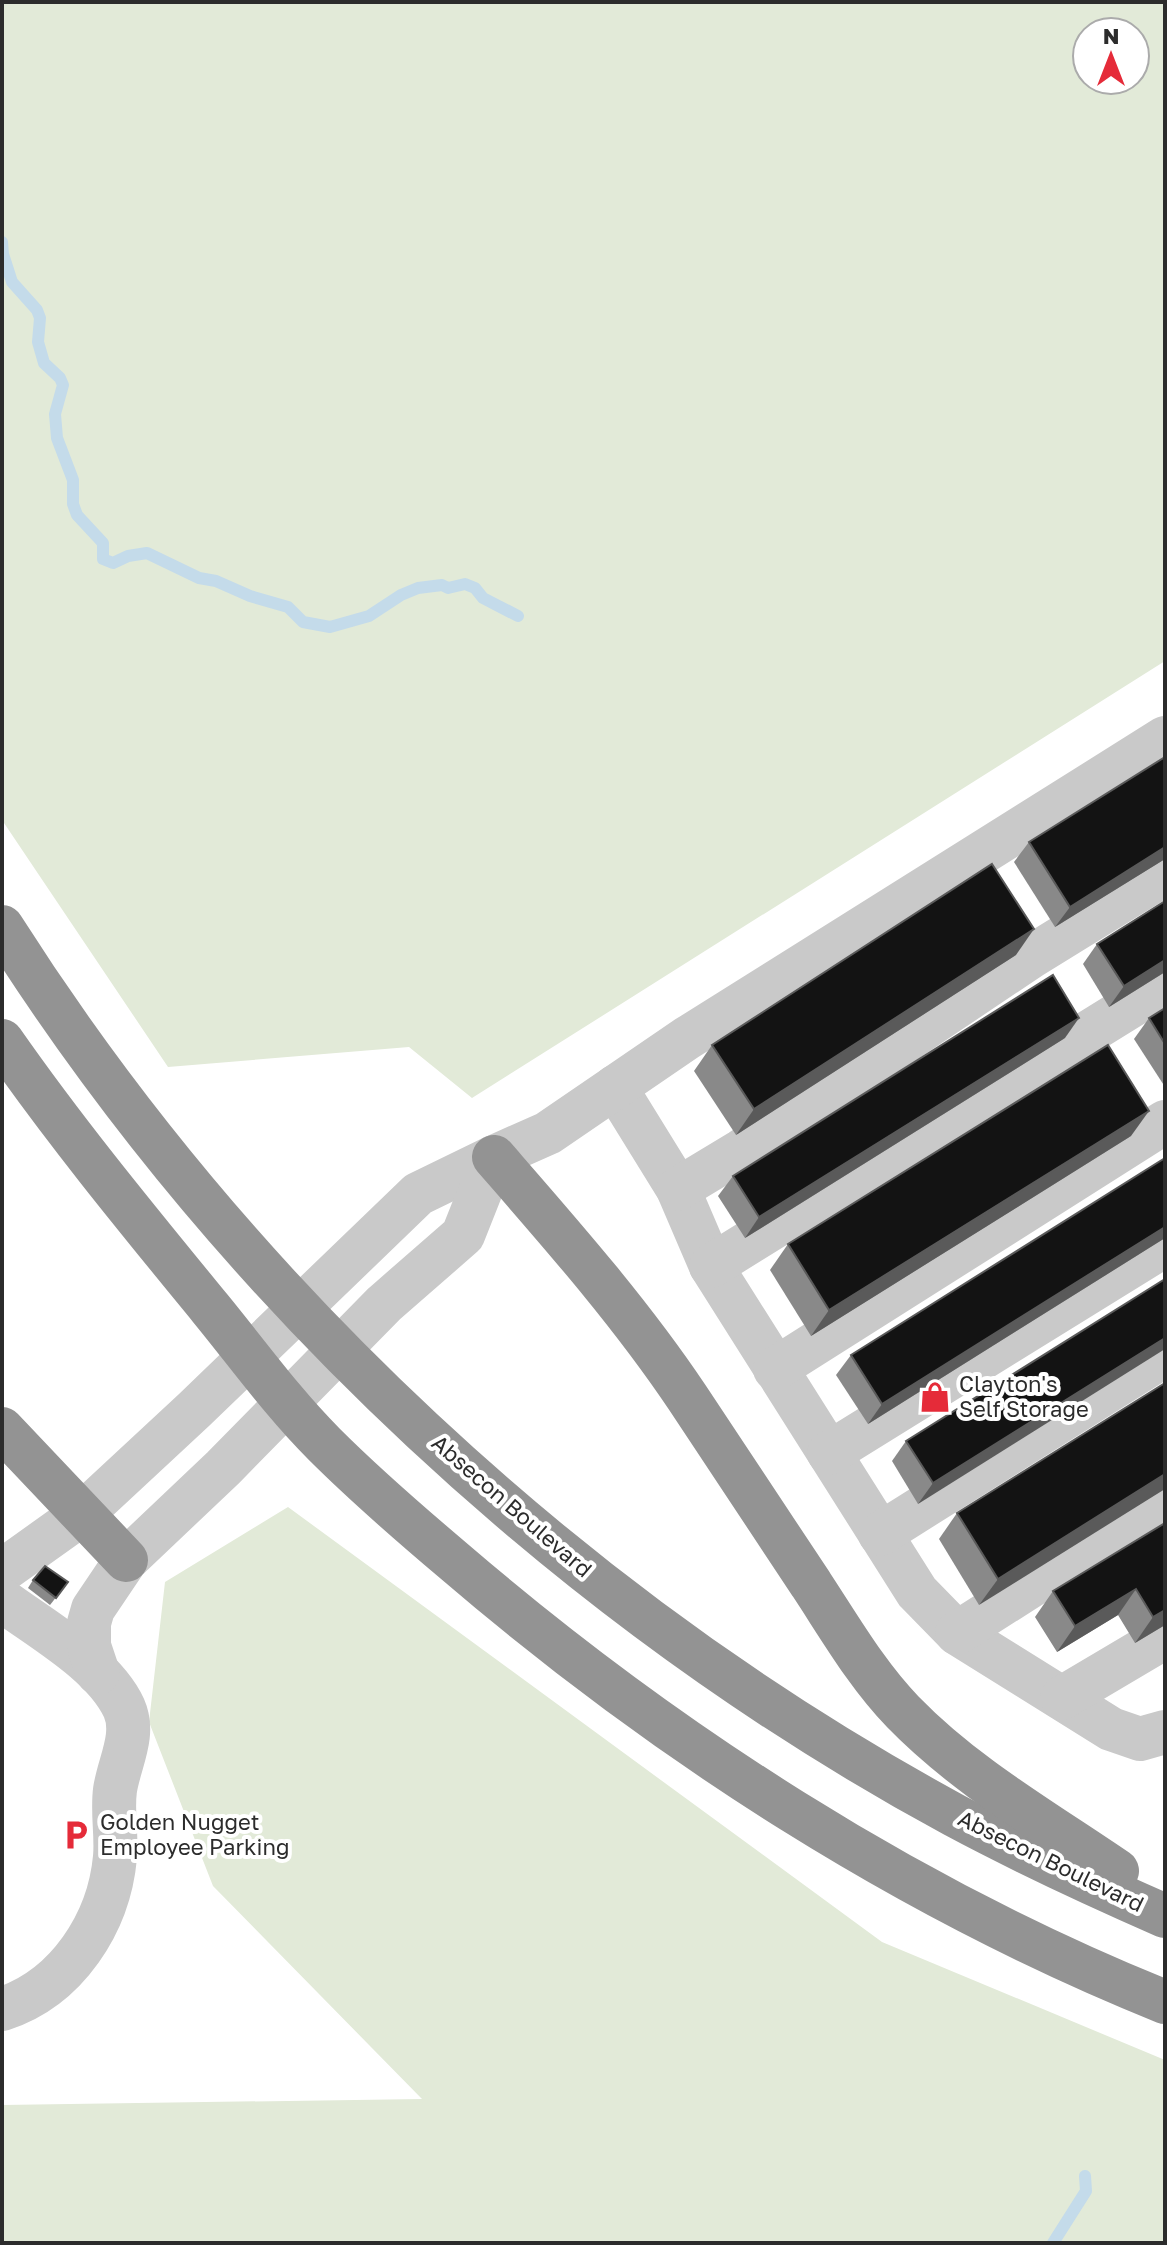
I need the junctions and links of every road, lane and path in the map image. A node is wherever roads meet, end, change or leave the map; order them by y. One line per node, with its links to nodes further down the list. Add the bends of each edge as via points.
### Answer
1 (1165, 738): 2 (street)
2 (971, 858): 6 (street); 8 (street)
3 (1165, 874): 6 (street)
4 (2, 927): 14 (highway, Absecon Boulevard, via 155,1141 206,1206)
5 (1165, 985): 6 (street)
6 (1058, 996): 9 (street, via 1114,1085); 11 (street, via 741,1151); 13 (street)
7 (2, 1041): 17 (highway, via 116,1195)
8 (615, 1087): 10 (street, via 548,1133); 11 (street)
9 (1158, 1141): 18 (street)
10 (494, 1157): 14 (street, via 418,1194); 15 (street, via 463,1235); 33 (highway, via 630,1318 901,1710 975,1775)
11 (678, 1189): 13 (street)
12 (1165, 1245): 21 (street)
13 (711, 1266): 18 (street)
14 (300, 1307): 15 (highway, Absecon Boulevard); 17 (street)
15 (341, 1348): 19 (street); 34 (highway, Absecon Boulevard, via 512,1511 699,1655 954,1815)
16 (1165, 1355): 24 (street)
17 (249, 1357): 19 (highway); 23 (street)
18 (775, 1369): 21 (street)
19 (287, 1402): 25 (street); 35 (highway, via 401,1516 517,1615 644,1711 884,1865 1016,1935)
20 (7, 1447): 23 (highway)
21 (829, 1453): 24 (street)
22 (1165, 1500): 28 (street)
23 (82, 1514): 25 (highway); 26 (street)
24 (880, 1534): 28 (street, via 917,1592)
25 (126, 1560): 30 (street, via 89,1623 89,1646)
26 (2, 1571)
27 (2, 1600): 30 (street)
28 (957, 1633): 31 (street)
29 (1165, 1637): 31 (street)
30 (98, 1673): 36 (street, via 125,1709 129,1728 116,1786 115,1857 106,1898 89,1937 62,1972 38,1992)
31 (1062, 1698): 32 (street, via 1111,1729 1140,1739)
32 (1165, 1732)
33 (1165, 1904)
34 (1165, 1916)
35 (1165, 2002)
36 (2, 2009)

